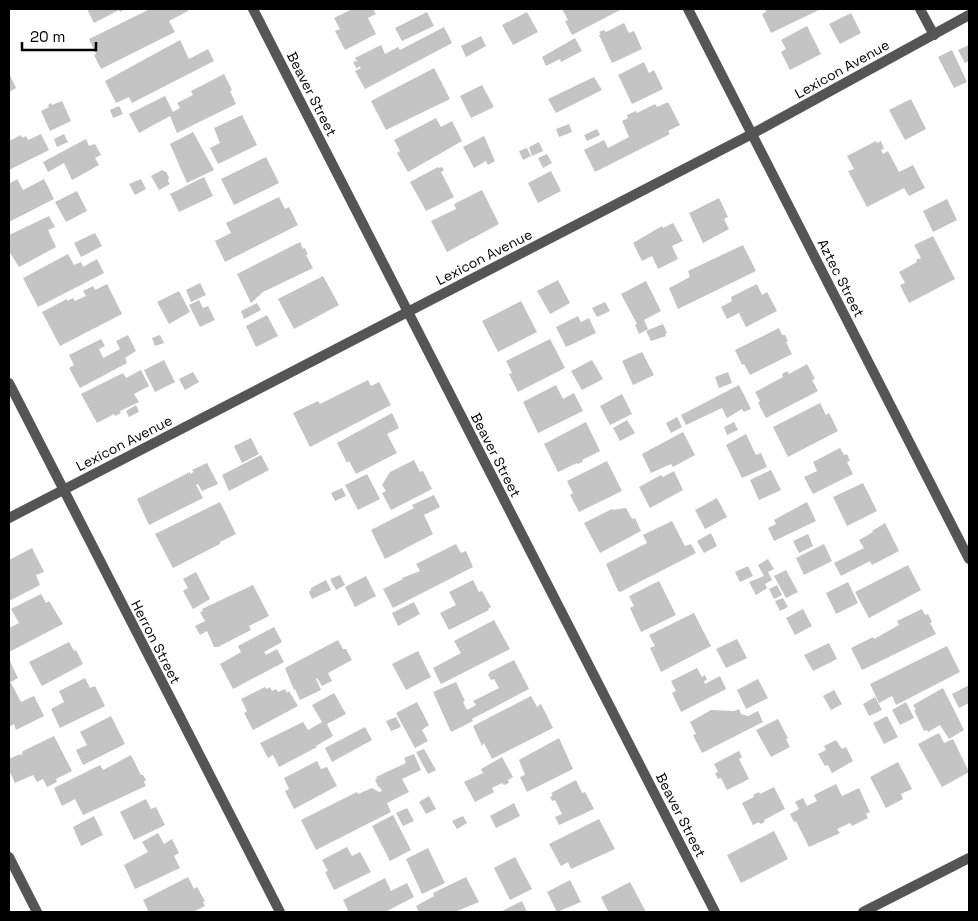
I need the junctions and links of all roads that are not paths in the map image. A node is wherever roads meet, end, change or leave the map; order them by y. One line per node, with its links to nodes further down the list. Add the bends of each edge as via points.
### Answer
1 (253, 9): 7 (street, Beaver Street)
2 (688, 9): 6 (street, Aztec Street)
3 (920, 9): 5 (street)
4 (969, 15): 5 (street, Lexicon Avenue)
5 (934, 35): 6 (street, Lexicon Avenue)
6 (752, 134): 7 (street, Lexicon Avenue); 11 (street, Aztec Street)
7 (407, 312): 9 (street, Lexicon Avenue); 16 (street, Beaver Street)
8 (9, 383): 9 (street, Herron Street)
9 (62, 490): 10 (street, Lexicon Avenue); 15 (street, Herron Street)
10 (9, 518)
11 (969, 559)
12 (9, 857): 14 (street)
13 (969, 858): 17 (street)
14 (37, 912)
15 (280, 912)
16 (715, 912)
17 (863, 912)

